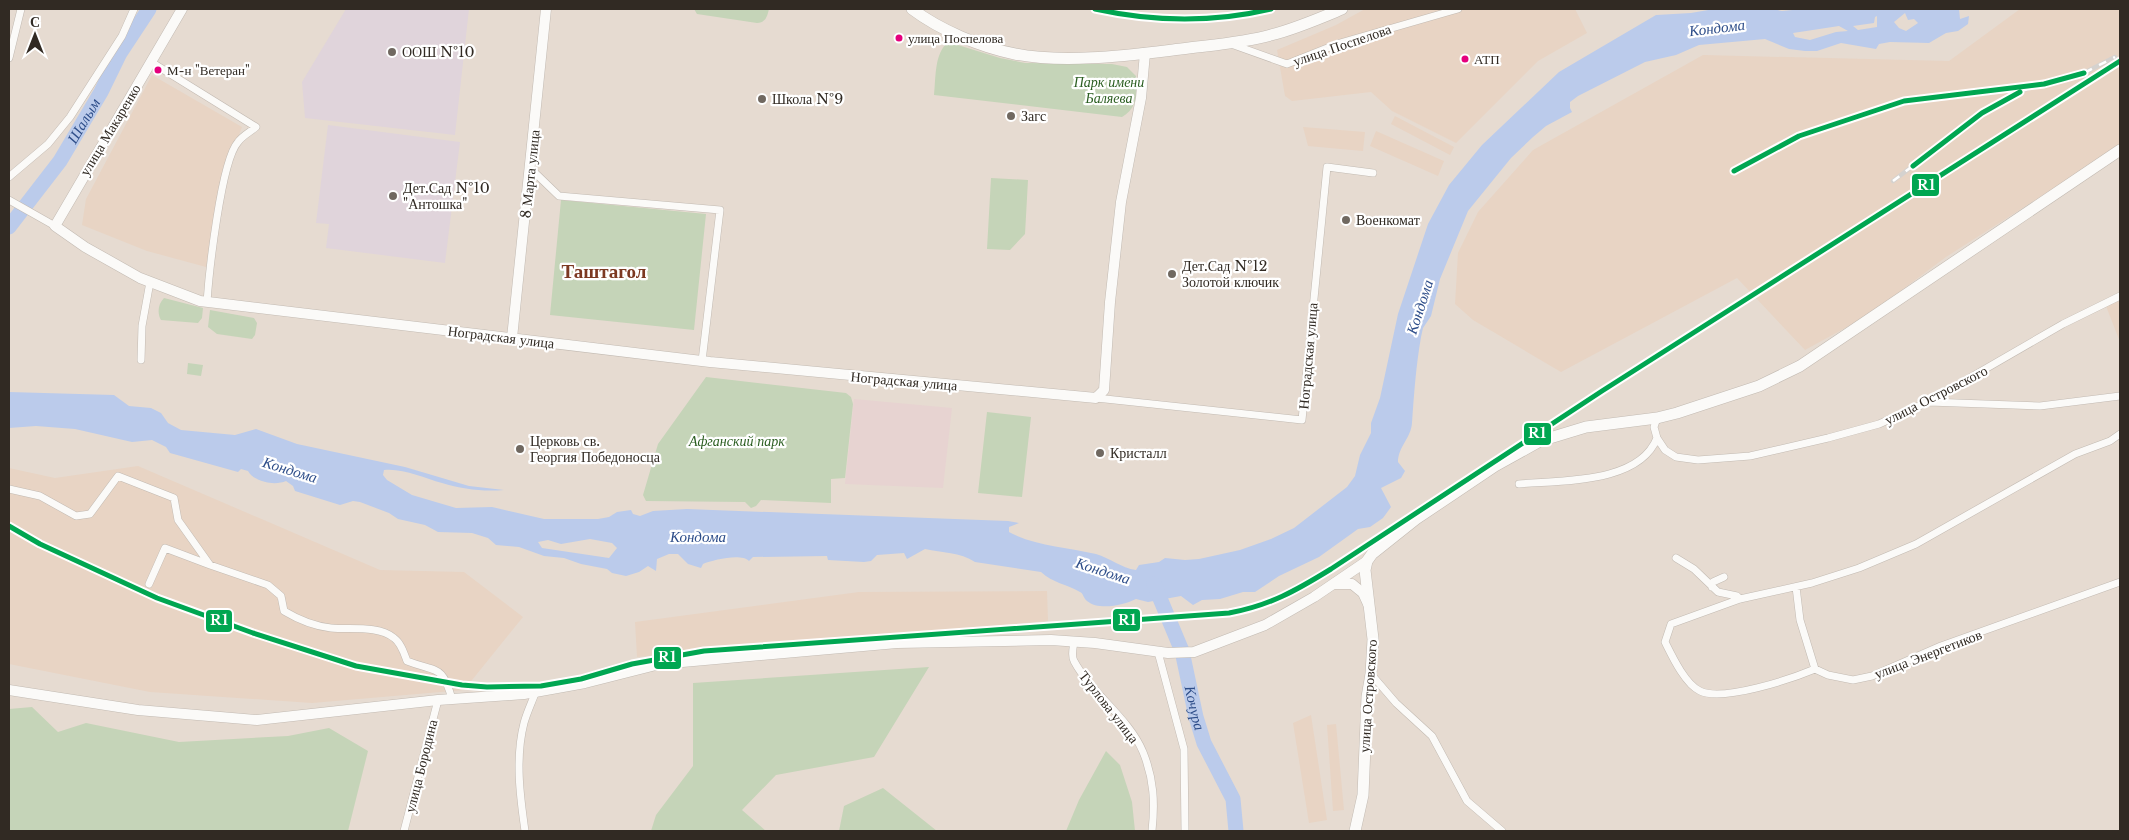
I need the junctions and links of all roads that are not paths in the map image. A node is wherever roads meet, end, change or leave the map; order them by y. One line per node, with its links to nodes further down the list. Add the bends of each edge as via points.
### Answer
1 (21, 9): 8 (street)
2 (134, 9): 16 (street, via 122,36 70,117 48,144)
3 (182, 9): 12 (street, улица Макаренко)
4 (546, 9): 14 (street, 8 Марта улица)
5 (912, 9): 10 (main road, via 925,19 956,33 1015,54 1046,57)
6 (1342, 9): 9 (main road, via 1270,36)
7 (1458, 9): 9 (street, улица Поспелова, via 1340,43 1287,64)
8 (12, 35): 11 (street)
9 (1228, 43): 10 (main road)
10 (1145, 53): 26 (street, via 1141,98 1121,202 1104,390)
11 (9, 58)
12 (151, 62): 18 (street, улица Макаренко); 21 (street, via 256,127 237,142 229,165 214,240)
13 (2120, 150): 28 (main road, via 1800,366 1759,386)
14 (531, 169): 22 (street, 8 Марта улица); 24 (street, via 559,196 720,210)
15 (1373, 173): 26 (street, Ноградская улица, via 1327,167 1302,420)
16 (9, 177)
17 (9, 201): 18 (street)
18 (55, 226): 19 (street, Ноградская улица, via 85,247)
19 (150, 282): 21 (street, Ноградская улица); 23 (street, via 142,326)
20 (2120, 296): 27 (street, улица Островского, via 2063,324)
21 (208, 302): 22 (street, Ноградская улица)
22 (512, 338): 24 (street, Ноградская улица)
23 (141, 360)
24 (702, 361): 26 (street, Ноградская улица)
25 (2120, 396): 27 (street, via 2040,406)
26 (1096, 398)
27 (1928, 402): 30 (street, улица Островского, via 1879,424 1750,456 1698,460 1676,457 1664,450)
28 (1657, 418): 30 (street, via 1654,427); 34 (main road, via 1586,427 1540,441 1495,466 1416,519 1380,546)
29 (2120, 434): 40 (street, via 2075,454 1916,544 1860,568)
30 (1657, 438): 31 (street, via 1643,459 1622,471)
31 (1519, 484)
32 (9, 489): 35 (street, via 40,496 76,516 90,514 118,476 144,485 174,498 178,520)
33 (1676, 558): 41 (street, via 1694,569)
34 (1367, 561): 39 (street); 43 (main road, улица Островского, via 1365,579)
35 (210, 565): 38 (street, via 165,548); 51 (street, via 268,585 281,596 284,611 301,621 331,628 373,630 394,638 407,661 441,672)
36 (1724, 577): 41 (street, via 1713,582)
37 (2120, 582): 46 (street, улица Энергетиков, via 1941,646 1872,676 1853,680)
38 (149, 584)
39 (1332, 585): 43 (street, via 1352,584); 45 (street, via 1265,625 1194,652)
40 (1796, 586): 42 (street); 46 (street, via 1800,620)
41 (1712, 587): 42 (street)
42 (1740, 599): 46 (street, via 1671,624 1665,642 1677,666 1698,691 1713,696 1729,695)
43 (1371, 609): 47 (main road, улица Островского)
44 (1074, 642): 45 (street); 49 (street, via 898,643 784,652 660,664 585,683); 54 (street, Турлова улица, via 1073,661 1143,751 1153,784)
45 (1163, 652): 55 (street, via 1184,748)
46 (1815, 669)
47 (1371, 674): 56 (main road, улица Островского, via 1363,795); 57 (street, via 1396,704 1432,736 1467,800)
48 (9, 690): 50 (street, via 138,710 257,720)
49 (536, 691): 51 (street); 53 (street, via 524,724 519,756)
50 (438, 700): 51 (street); 52 (street, улица Бородина)
51 (452, 700)
52 (404, 831)
53 (525, 831)
54 (1152, 831)
55 (1185, 831)
56 (1355, 831)
57 (1502, 831)

